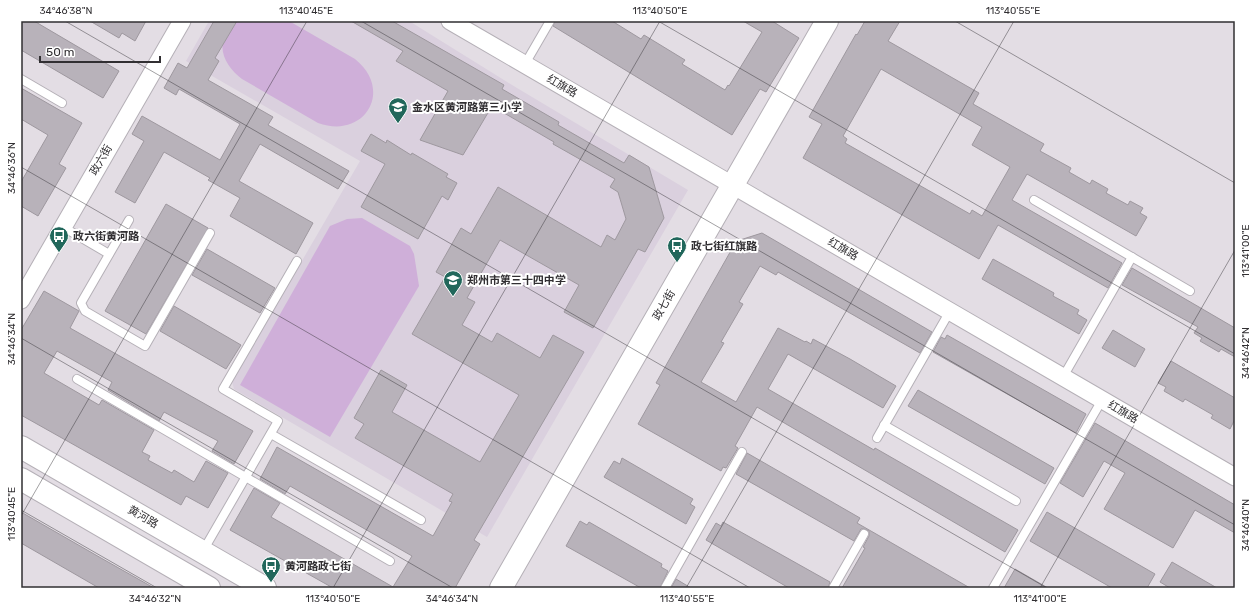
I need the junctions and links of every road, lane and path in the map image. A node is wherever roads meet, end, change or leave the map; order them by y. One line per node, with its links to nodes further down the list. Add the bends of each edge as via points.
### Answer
1 (182, 21): 11 (street, 政六街)
2 (450, 21): 5 (street, 红旗路)
3 (550, 21): 5 (lane)
4 (827, 21): 8 (street, 政七街)
5 (525, 64): 8 (street, 红旗路)
6 (21, 79): 7 (lane)
7 (62, 103)
8 (733, 185): 18 (street, 红旗路); 37 (street, 政七街)
9 (1034, 200): 14 (lane)
10 (129, 220): 13 (lane)
11 (63, 227): 13 (lane); 17 (street, 政六街)
12 (210, 233): 13 (lane, via 145,346 85,311 81,303)
13 (109, 254)
14 (1132, 257): 16 (lane); 19 (lane)
15 (297, 261): 23 (lane, via 223,389 278,421)
16 (1190, 291)
17 (21, 300)
18 (950, 311): 19 (street, 红旗路); 22 (lane)
19 (1063, 377): 21 (street, 红旗路)
20 (77, 379): 28 (lane)
21 (1102, 400): 27 (street, 红旗路); 40 (lane)
22 (884, 424): 24 (lane); 30 (lane)
23 (271, 434): 28 (lane); 31 (lane)
24 (877, 438)
25 (21, 447): 33 (street, 黄河路)
26 (742, 452): 38 (lane)
27 (1235, 476)
28 (246, 478): 33 (lane); 34 (lane)
29 (21, 479): 35 (street)
30 (1016, 502)
31 (421, 520)
32 (864, 534): 39 (lane)
33 (202, 552): 36 (street, 黄河路)
34 (390, 561)
35 (209, 588)
36 (265, 588)
37 (501, 588)
38 (665, 588)
39 (833, 588)
40 (993, 588)

